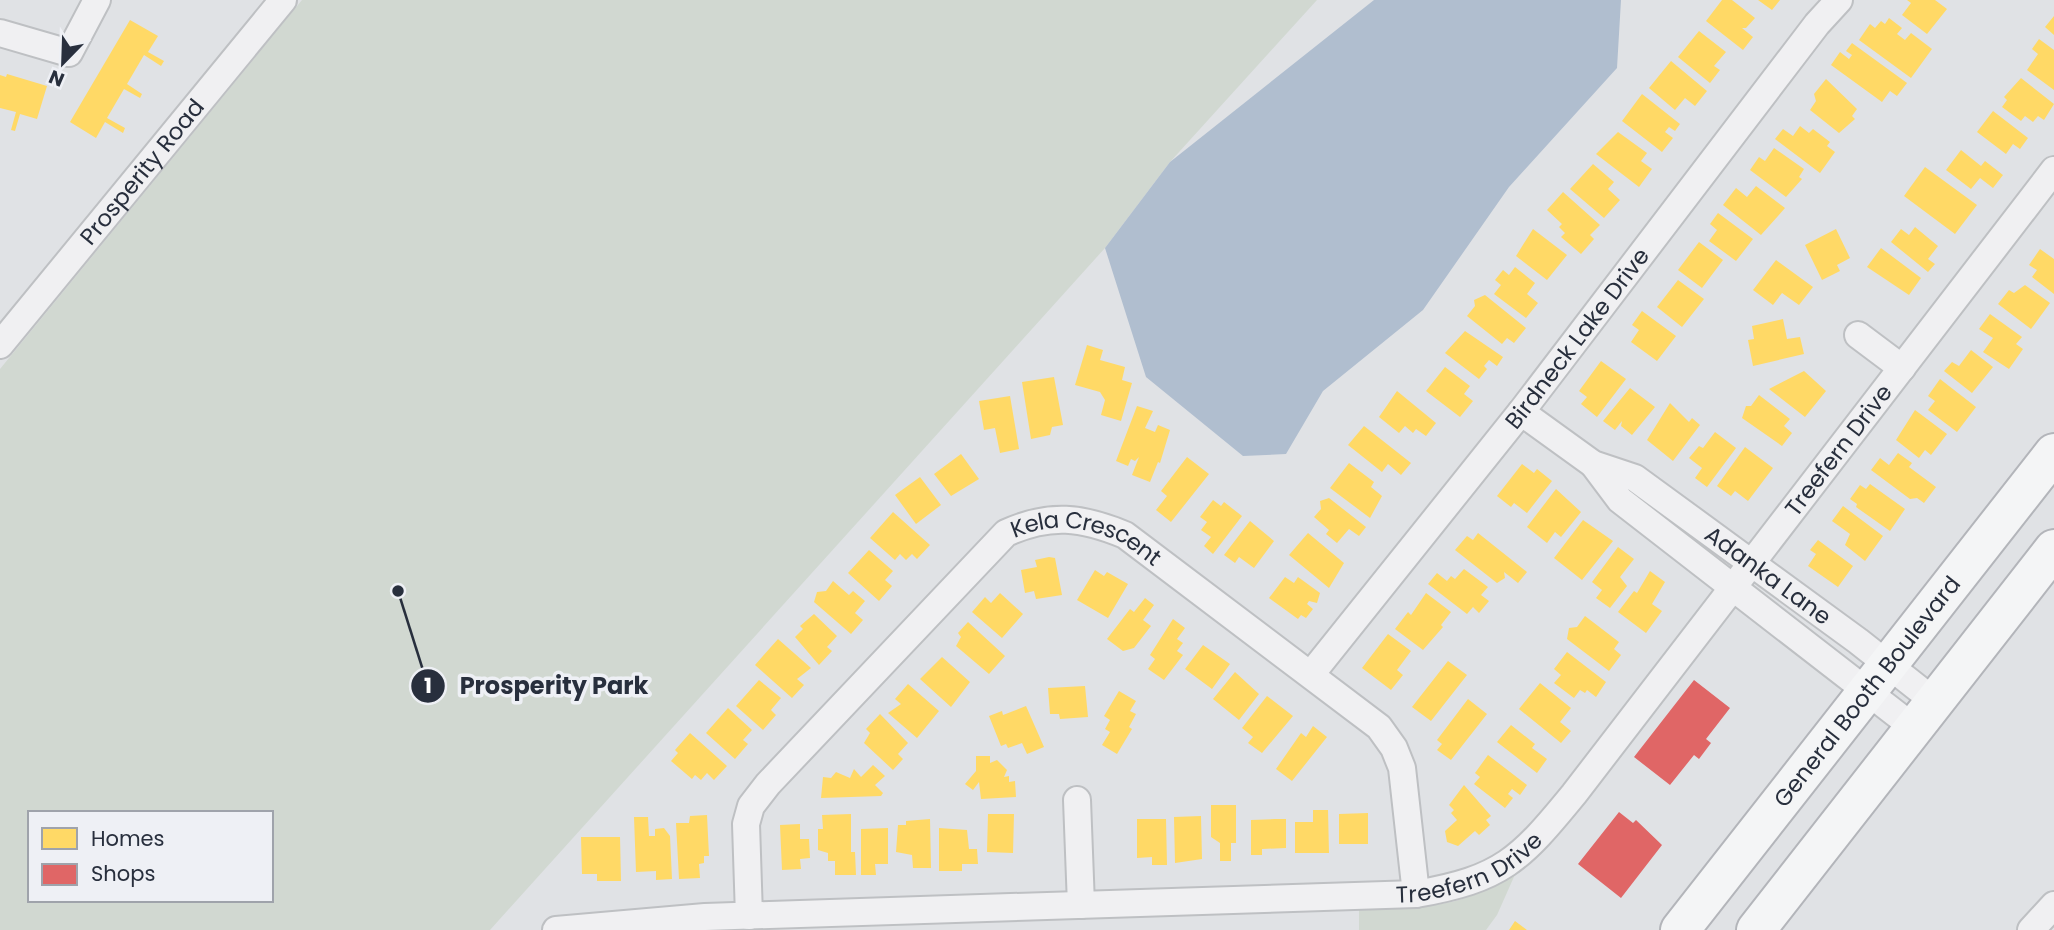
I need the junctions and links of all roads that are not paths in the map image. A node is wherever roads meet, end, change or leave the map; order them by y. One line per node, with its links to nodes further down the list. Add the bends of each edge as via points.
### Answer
1 (97, 0): 4 (street, via 69,53)
2 (283, 0): 7 (street, Prosperity Road)
3 (1839, 0): 9 (street, Birdneck Lake Drive)
4 (0, 33)
5 (2054, 170): 8 (street, Treefern Drive)
6 (1858, 335): 8 (street)
7 (0, 345)
8 (1902, 368): 13 (street, Treefern Drive)
9 (1521, 412): 11 (street, Adanka Lane); 15 (street, Birdneck Lake Drive)
10 (2054, 453): 16 (highway, General Booth Boulevard)
11 (1593, 464): 13 (street, Adanka Lane, via 1635,478); 14 (street, Adanka Lane, via 1620,500)
12 (2054, 549): 17 (highway)
13 (1752, 564): 14 (street, Treefern Drive); 16 (street, Adanka Lane)
14 (1734, 587): 16 (street, Adanka Lane); 19 (street, Treefern Drive, via 1574,794 1523,851 1475,882)
15 (1312, 673): 19 (street, Kela Crescent, via 1379,727 1394,748 1402,768); 22 (street, Kela Crescent, via 1125,535 1093,522 1056,519 1027,523 1006,533 751,806 746,824)
16 (1879, 679): 17 (street, Adanka Lane); 25 (highway, General Booth Boulevard)
17 (1923, 714): 26 (highway)
18 (1077, 800): 20 (street)
19 (1416, 894): 20 (street, Treefern Drive)
20 (1081, 905): 22 (street, Treefern Drive)
21 (2054, 905): 27 (street)
22 (749, 916): 23 (street, Treefern Drive)
23 (705, 923): 24 (street, Treefern Drive)
24 (556, 930)
25 (1680, 930)
26 (1756, 930)
27 (2031, 930)

